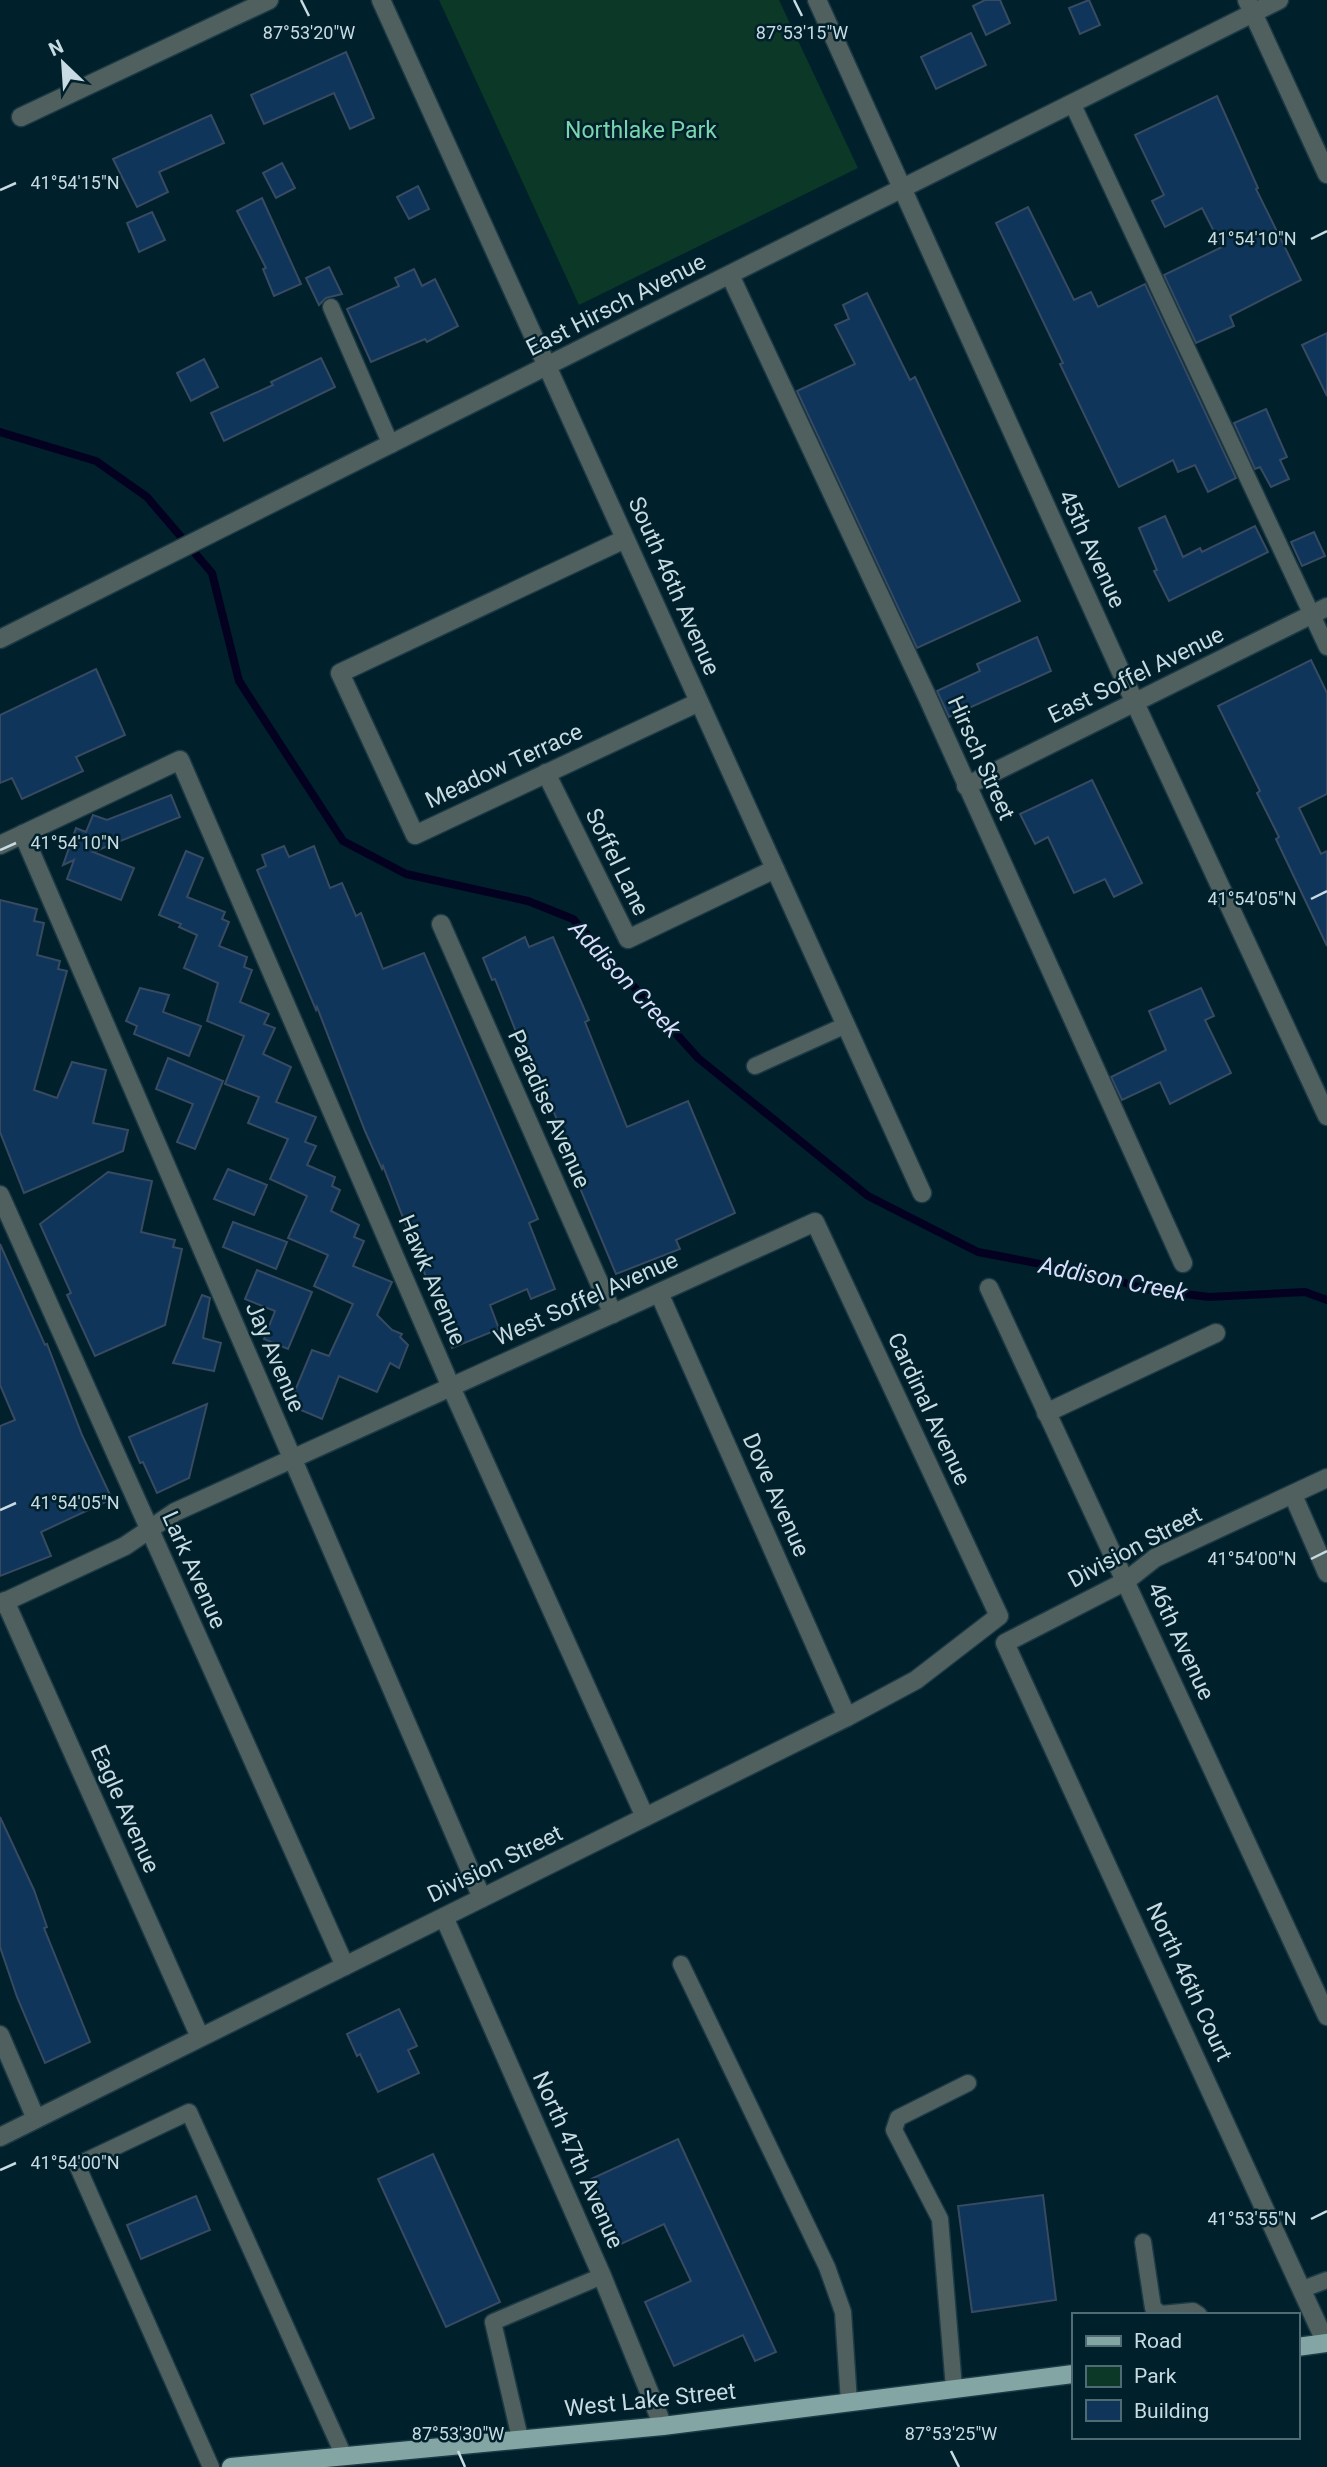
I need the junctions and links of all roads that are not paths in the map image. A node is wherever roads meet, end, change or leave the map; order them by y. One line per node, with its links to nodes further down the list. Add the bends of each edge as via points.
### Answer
1 (269, 0): 7 (street)
2 (381, 0): 12 (street, South 46th Avenue)
3 (817, 0): 9 (street, 45th Avenue)
4 (1279, 0): 5 (street, East Hirsch Avenue)
5 (1250, 6): 6 (street, East Hirsch Avenue); 8 (street)
6 (1072, 103): 9 (street, East Hirsch Avenue); 15 (lane)
7 (21, 117)
8 (1327, 174)
9 (901, 189): 10 (street, East Hirsch Avenue); 19 (street, 45th Avenue)
10 (730, 275): 12 (street, East Hirsch Avenue); 21 (street, Hirsch Street)
11 (331, 307): 13 (lane)
12 (547, 366): 13 (street, East Hirsch Avenue); 14 (street, South 46th Avenue)
13 (391, 445): 16 (street, East Hirsch Avenue)
14 (625, 539): 18 (street, South 46th Avenue); 20 (street, Meadow Terrace, via 340,673 415,835)
15 (1320, 611): 17 (lane); 19 (street, East Soffel Avenue)
16 (0, 639)
17 (1327, 647)
18 (699, 702): 20 (street, Meadow Terrace); 24 (street, South 46th Avenue)
19 (1135, 703): 21 (street, East Soffel Avenue); 28 (street, 45th Avenue)
20 (545, 773): 24 (street, Soffel Lane, via 628,939)
21 (966, 786): 32 (street, Hirsch Street)
22 (23, 834): 23 (street); 37 (street, Hawk Avenue, via 180,760); 39 (street, Jay Avenue)
23 (0, 845)
24 (775, 869): 26 (street, South 46th Avenue)
25 (441, 924): 35 (street, Paradise Avenue)
26 (846, 1025): 27 (lane); 29 (street, South 46th Avenue)
27 (755, 1066)
28 (1327, 1116)
29 (922, 1193)
30 (0, 1195): 42 (street, Lark Avenue)
31 (815, 1222): 34 (street, West Soffel Avenue); 46 (street, Cardinal Avenue)
32 (1183, 1263)
33 (989, 1288): 38 (street, 46th Avenue)
34 (659, 1293): 35 (street, West Soffel Avenue); 48 (street, Dove Avenue)
35 (613, 1314): 37 (street, West Soffel Avenue)
36 (1216, 1333): 38 (street)
37 (451, 1387): 39 (street, West Soffel Avenue); 49 (street, Hawk Avenue)
38 (1046, 1413): 44 (street, 46th Avenue)
39 (292, 1459): 42 (street, West Soffel Avenue, via 175,1512); 50 (street, Jay Avenue)
40 (1327, 1478): 41 (street, Division Street)
41 (1293, 1495): 43 (street); 44 (street, Division Street, via 1155,1558)
42 (149, 1529): 45 (street, West Soffel Avenue, via 125,1546); 53 (street, Lark Avenue)
43 (1327, 1573)
44 (1126, 1581): 47 (street, Division Street); 54 (street, 46th Avenue)
45 (3, 1603): 56 (street, Eagle Avenue)
46 (999, 1616): 48 (street, Division Street, via 916,1680)
47 (1005, 1643): 63 (street, North 46th Court)
48 (847, 1717): 49 (street, Division Street)
49 (645, 1817): 50 (street, Division Street)
50 (482, 1898): 51 (street, Division Street)
51 (444, 1917): 53 (street, Division Street); 61 (street, North 47th Avenue)
52 (681, 1964): 71 (lane, via 827,2267 843,2312)
53 (345, 1966): 56 (street, Division Street)
54 (1327, 2016)
55 (0, 2035): 58 (street)
56 (200, 2037): 58 (street, Division Street)
57 (968, 2083): 70 (lane, via 898,2118 894,2130 940,2220)
58 (36, 2119): 59 (street, Division Street)
59 (0, 2137)
60 (1143, 2242): 64 (lane, via 1153,2308)
61 (601, 2276): 72 (street, North 47th Avenue); 73 (lane, via 493,2322)
62 (1327, 2280): 63 (lane)
63 (1303, 2289): 67 (street, North 46th Court)
64 (1160, 2313)
65 (1172, 2313): 66 (lane)
66 (1196, 2313)
67 (1327, 2343): 68 (main road)
68 (1299, 2347)
69 (1072, 2374): 70 (main road, West Lake Street)
70 (954, 2388): 71 (main road, West Lake Street)
71 (849, 2402): 72 (main road, West Lake Street)
72 (663, 2426): 73 (main road, West Lake Street)
73 (520, 2438): 74 (main road, West Lake Street)
74 (344, 2456): 75 (lane, via 189,2112 77,2165); 76 (main road, West Lake Street)
75 (211, 2467)
76 (231, 2467)

